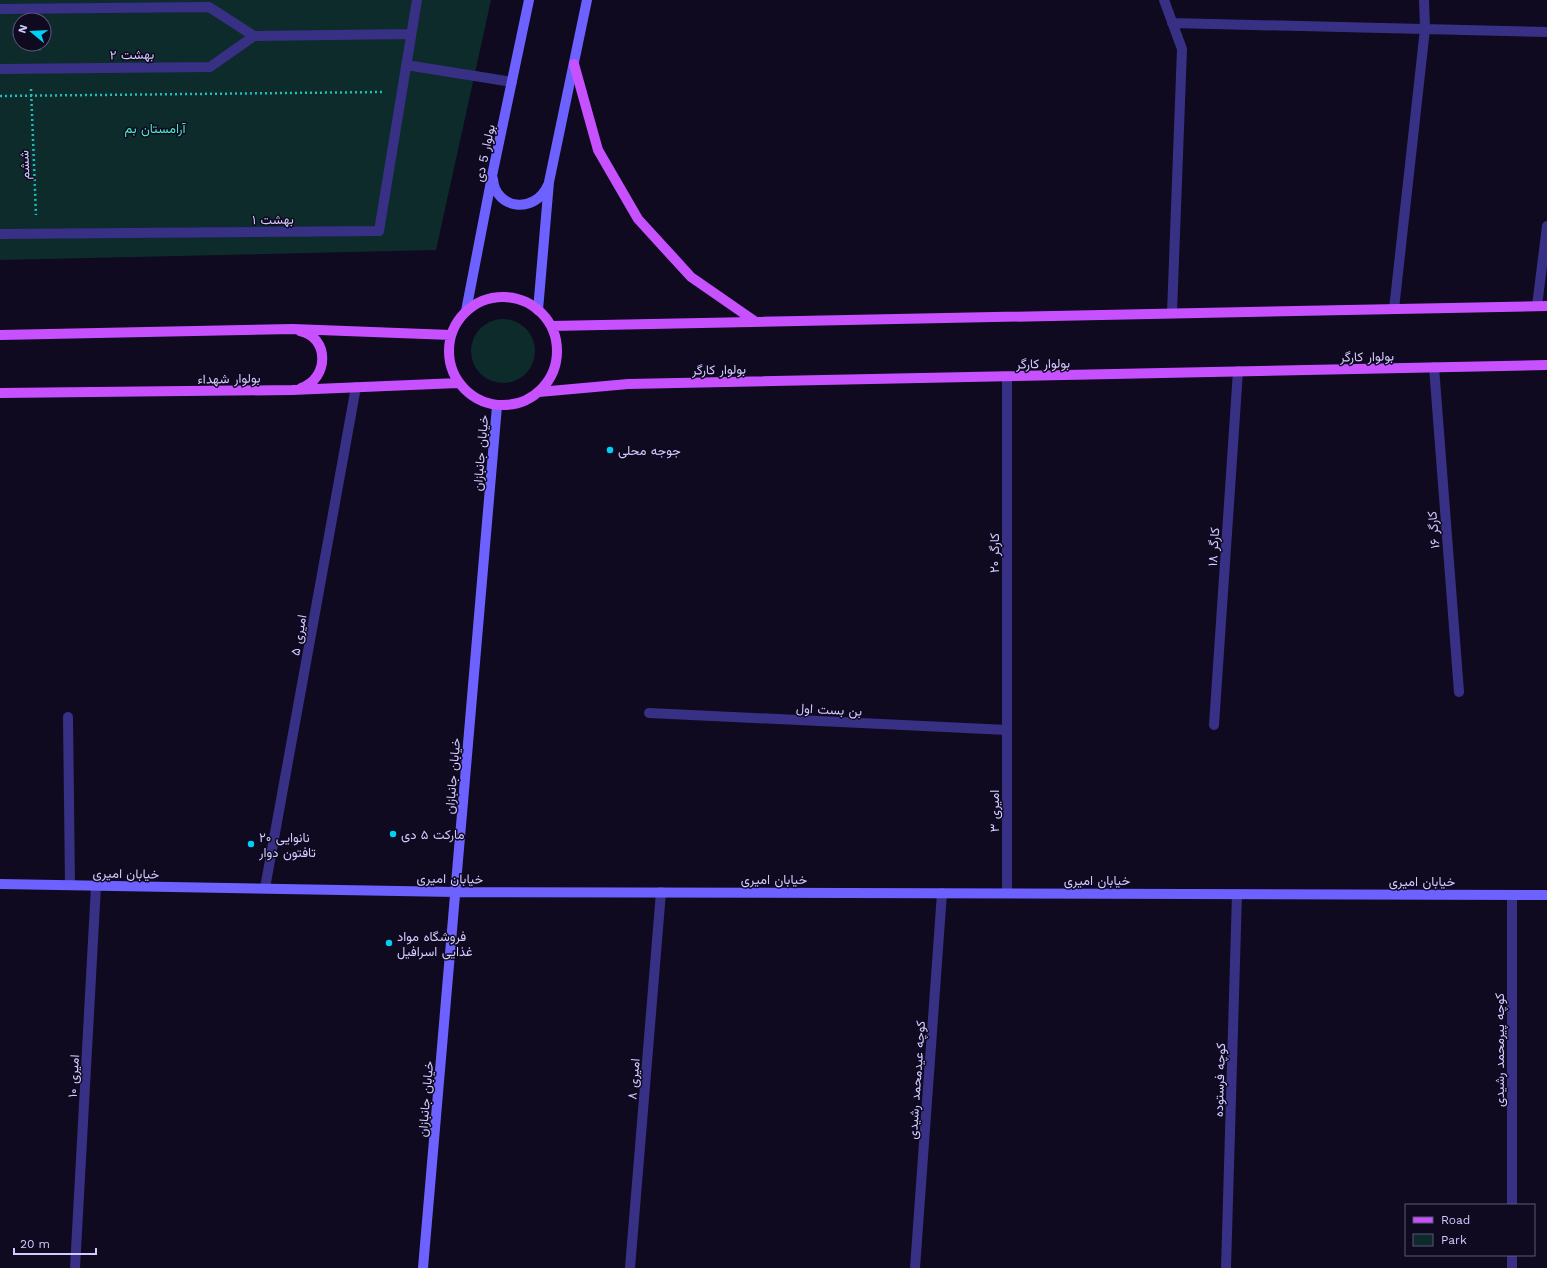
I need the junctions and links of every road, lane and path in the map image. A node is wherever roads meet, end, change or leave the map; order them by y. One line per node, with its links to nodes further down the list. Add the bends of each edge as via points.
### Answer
1 (416, 0): 11 (street, بهشت ۱)
2 (529, 0): 16 (main road, بولوار 5 دی)
3 (587, 0): 13 (main road)
4 (1164, 0): 8 (street)
5 (1424, 0): 9 (street)
6 (58, 4): 7 (street); 12 (street, via 208,7)
7 (0, 9)
8 (1172, 23): 9 (street); 29 (street, via 1182,49)
9 (1426, 29): 10 (street); 26 (street)
10 (1547, 32)
11 (411, 34): 12 (street); 14 (street, بهشت ۱)
12 (254, 36): 15 (street, بهشت ۲, via 210,67)
13 (574, 64): 21 (main road); 30 (main road, via 598,150 638,219 691,277)
14 (406, 65): 16 (street); 17 (street, بهشت ۱)
15 (0, 69)
16 (512, 82): 20 (main road, بولوار 5 دی)
17 (402, 92): 18 (path); 24 (street, بهشت ۱, via 379,231)
18 (31, 95): 19 (path); 24 (path, ششم)
19 (0, 96)
20 (493, 171): 21 (main road, via 493,182 497,192 515,205 526,205 537,200); 28 (main road, بولوار 5 دی)
21 (549, 182): 27 (main road)
22 (1547, 226): 25 (street)
23 (0, 234): 24 (street, بهشت ۱)
24 (36, 234)
25 (1542, 306): 26 (main road)
26 (1394, 309): 29 (main road)
27 (538, 310): 28 (main road, via 526,302 505,297 484,300); 31 (main road)
28 (466, 311): 34 (main road)
29 (1172, 313): 30 (main road)
30 (756, 322): 31 (main road)
31 (551, 326): 42 (main road, via 556,339 556,361 549,380)
32 (293, 329): 33 (main road); 34 (main road); 41 (main road, via 314,338 321,348 323,360 320,372 313,382 303,388)
33 (0, 335)
34 (451, 335): 39 (main road, via 448,356)
35 (1547, 365): 36 (main road, بولوار کارگر)
36 (1434, 367): 37 (main road, بولوار کارگر); 45 (street, کارگر ۱۶)
37 (1238, 371): 38 (main road, بولوار کارگر); 48 (street, کارگر ۱۸)
38 (1007, 377): 42 (main road, بولوار کارگر, via 628,384); 49 (street, کارگر ۲۰)
39 (458, 383): 40 (main road, بولوار شهداء); 44 (main road, via 478,400)
40 (356, 387): 41 (main road, بولوار شهداء); 53 (street, امیری ۵)
41 (292, 390): 43 (main road, بولوار شهداء)
42 (539, 392): 44 (main road, via 523,402)
43 (0, 393)
44 (497, 406): 54 (main road, خیابان جانبازان)
45 (1459, 692)
46 (649, 714): 49 (street, بن بست اول)
47 (68, 717): 51 (street)
48 (1214, 725)
49 (1007, 730): 57 (street, امیری ۳)
50 (0, 884): 51 (main road, خیابان امیری)
51 (70, 885): 52 (main road, خیابان امیری)
52 (96, 886): 53 (main road, خیابان امیری); 63 (street, امیری ۱۰)
53 (265, 888): 54 (main road, خیابان امیری)
54 (455, 892): 55 (main road, خیابان امیری); 64 (main road, خیابان جانبازان)
55 (661, 892): 56 (main road, خیابان امیری); 65 (street, امیری ۸)
56 (942, 893): 57 (main road, خیابان امیری); 66 (street, کوچه عیدمحمد رشیدی)
57 (1007, 893): 58 (main road, خیابان امیری)
58 (1237, 894): 59 (main road, خیابان امیری); 67 (street, کوچه فرستوده)
59 (1512, 895): 60 (main road, خیابان امیری); 61 (street, کوچه پیرمحمد رشیدی)
60 (1547, 895)
61 (1512, 1204)
62 (1512, 1256): 68 (street)
63 (75, 1268)
64 (423, 1268)
65 (630, 1268)
66 (915, 1268)
67 (1226, 1268)
68 (1512, 1268)

